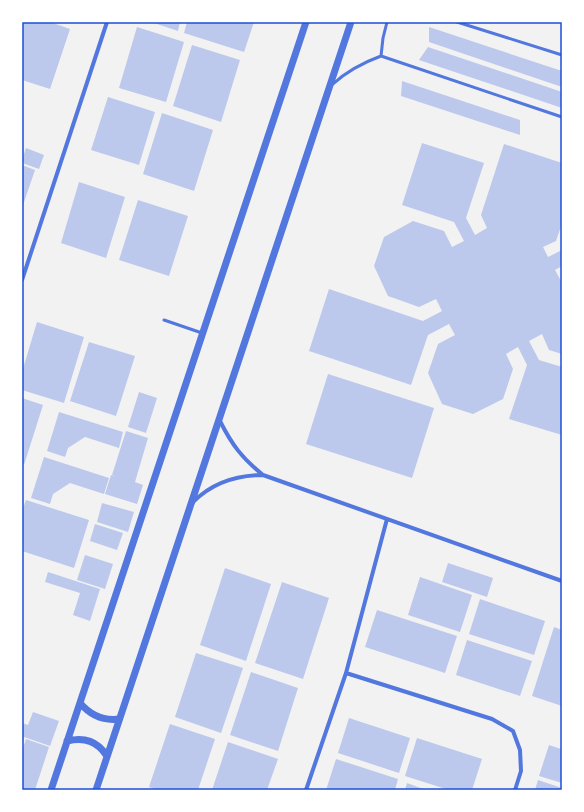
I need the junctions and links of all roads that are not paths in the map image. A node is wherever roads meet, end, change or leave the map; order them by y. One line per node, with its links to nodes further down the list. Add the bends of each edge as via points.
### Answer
1 (107, 22): 10 (street)
2 (306, 22): 12 (street)
3 (351, 22): 8 (street)
4 (387, 22): 7 (lane)
5 (457, 22): 6 (lane)
6 (562, 55)
7 (380, 56): 8 (lane, via 352,68); 9 (lane)
8 (329, 88): 13 (street)
9 (562, 117)
10 (22, 280)
11 (164, 320): 12 (lane)
12 (202, 333): 19 (street)
13 (219, 419): 14 (street, via 242,456); 15 (street)
14 (263, 475): 15 (street, via 236,477 211,488); 16 (street)
15 (190, 505): 20 (street)
16 (387, 519): 17 (street); 18 (street)
17 (562, 581)
18 (346, 673): 25 (street); 26 (street, via 492,719 513,731 520,750 521,764)
19 (80, 703): 20 (street, via 97,717); 21 (street)
20 (120, 719): 22 (street)
21 (67, 741): 22 (street, via 76,739 92,742); 23 (street)
22 (107, 756): 24 (street)
23 (51, 790)
24 (96, 790)
25 (306, 790)
26 (515, 790)

